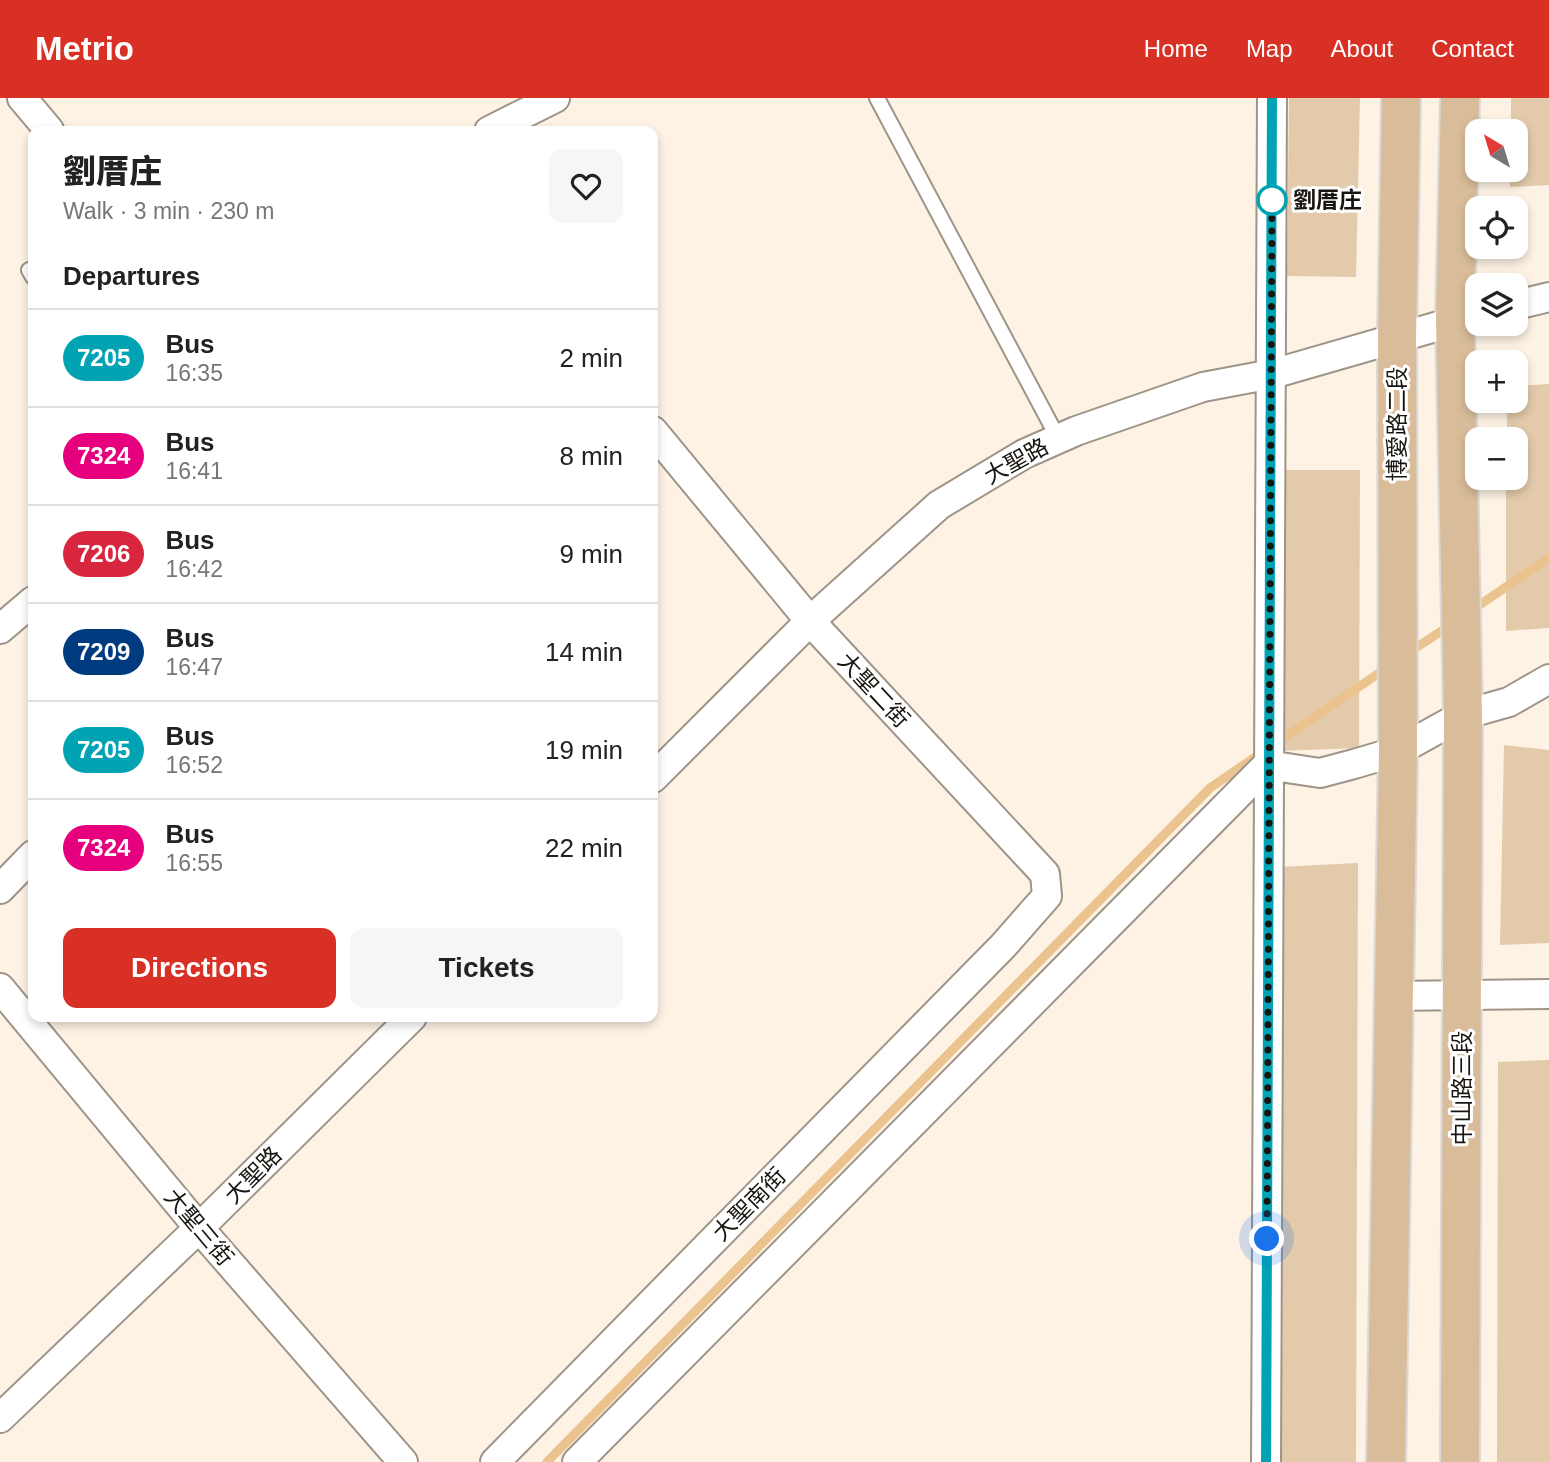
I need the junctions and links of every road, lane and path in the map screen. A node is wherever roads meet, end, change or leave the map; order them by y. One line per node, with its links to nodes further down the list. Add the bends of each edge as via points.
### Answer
1 (22, 98): 7 (street)
2 (555, 98): 8 (street)
3 (877, 98): 17 (lane)
4 (1272, 98): 15 (street)
5 (1401, 98): 14 (main road, 博愛路二段)
6 (1460, 98): 9 (main road)
7 (45, 126)
8 (499, 126)
9 (1465, 281)
10 (1549, 297): 11 (street)
11 (1528, 302)
12 (1465, 318): 14 (street, 大聖路)
13 (1466, 336): 22 (main road)
14 (1397, 339): 15 (street, 大聖路); 23 (main road, 博愛路二段)
15 (1272, 374): 17 (street, 大聖路, via 1203,387); 24 (street)
16 (658, 437): 19 (street, 大聖二街)
17 (1058, 438): 19 (street, 大聖路, via 939,506)
18 (28, 605): 20 (street)
19 (810, 621): 25 (street, 大聖路); 28 (street, 大聖二街, via 1045,874 1047,896)
20 (0, 629)
21 (1549, 679): 22 (street, via 1509,702)
22 (1463, 715): 23 (street); 32 (main road, 中山路三段)
23 (1398, 751): 24 (street, via 1320,773); 31 (main road)
24 (1267, 765): 40 (street); 41 (street)
25 (658, 773)
26 (28, 860): 27 (street)
27 (0, 889)
28 (1003, 946): 39 (street, 大聖南街)
29 (0, 988): 34 (street, 大聖三街)
30 (1549, 994): 32 (street)
31 (1394, 996): 32 (street); 42 (main road)
32 (1462, 996): 43 (main road, 中山路三段)
33 (28, 1022): 36 (street, 大聖三街)
34 (28, 1022)
35 (407, 1022): 36 (street, 大聖路)
36 (199, 1228): 37 (street, 大聖路); 38 (street, 大聖三街)
37 (0, 1418)
38 (403, 1462)
39 (495, 1462)
40 (578, 1462)
41 (1266, 1462)
42 (1386, 1462)
43 (1460, 1462)

